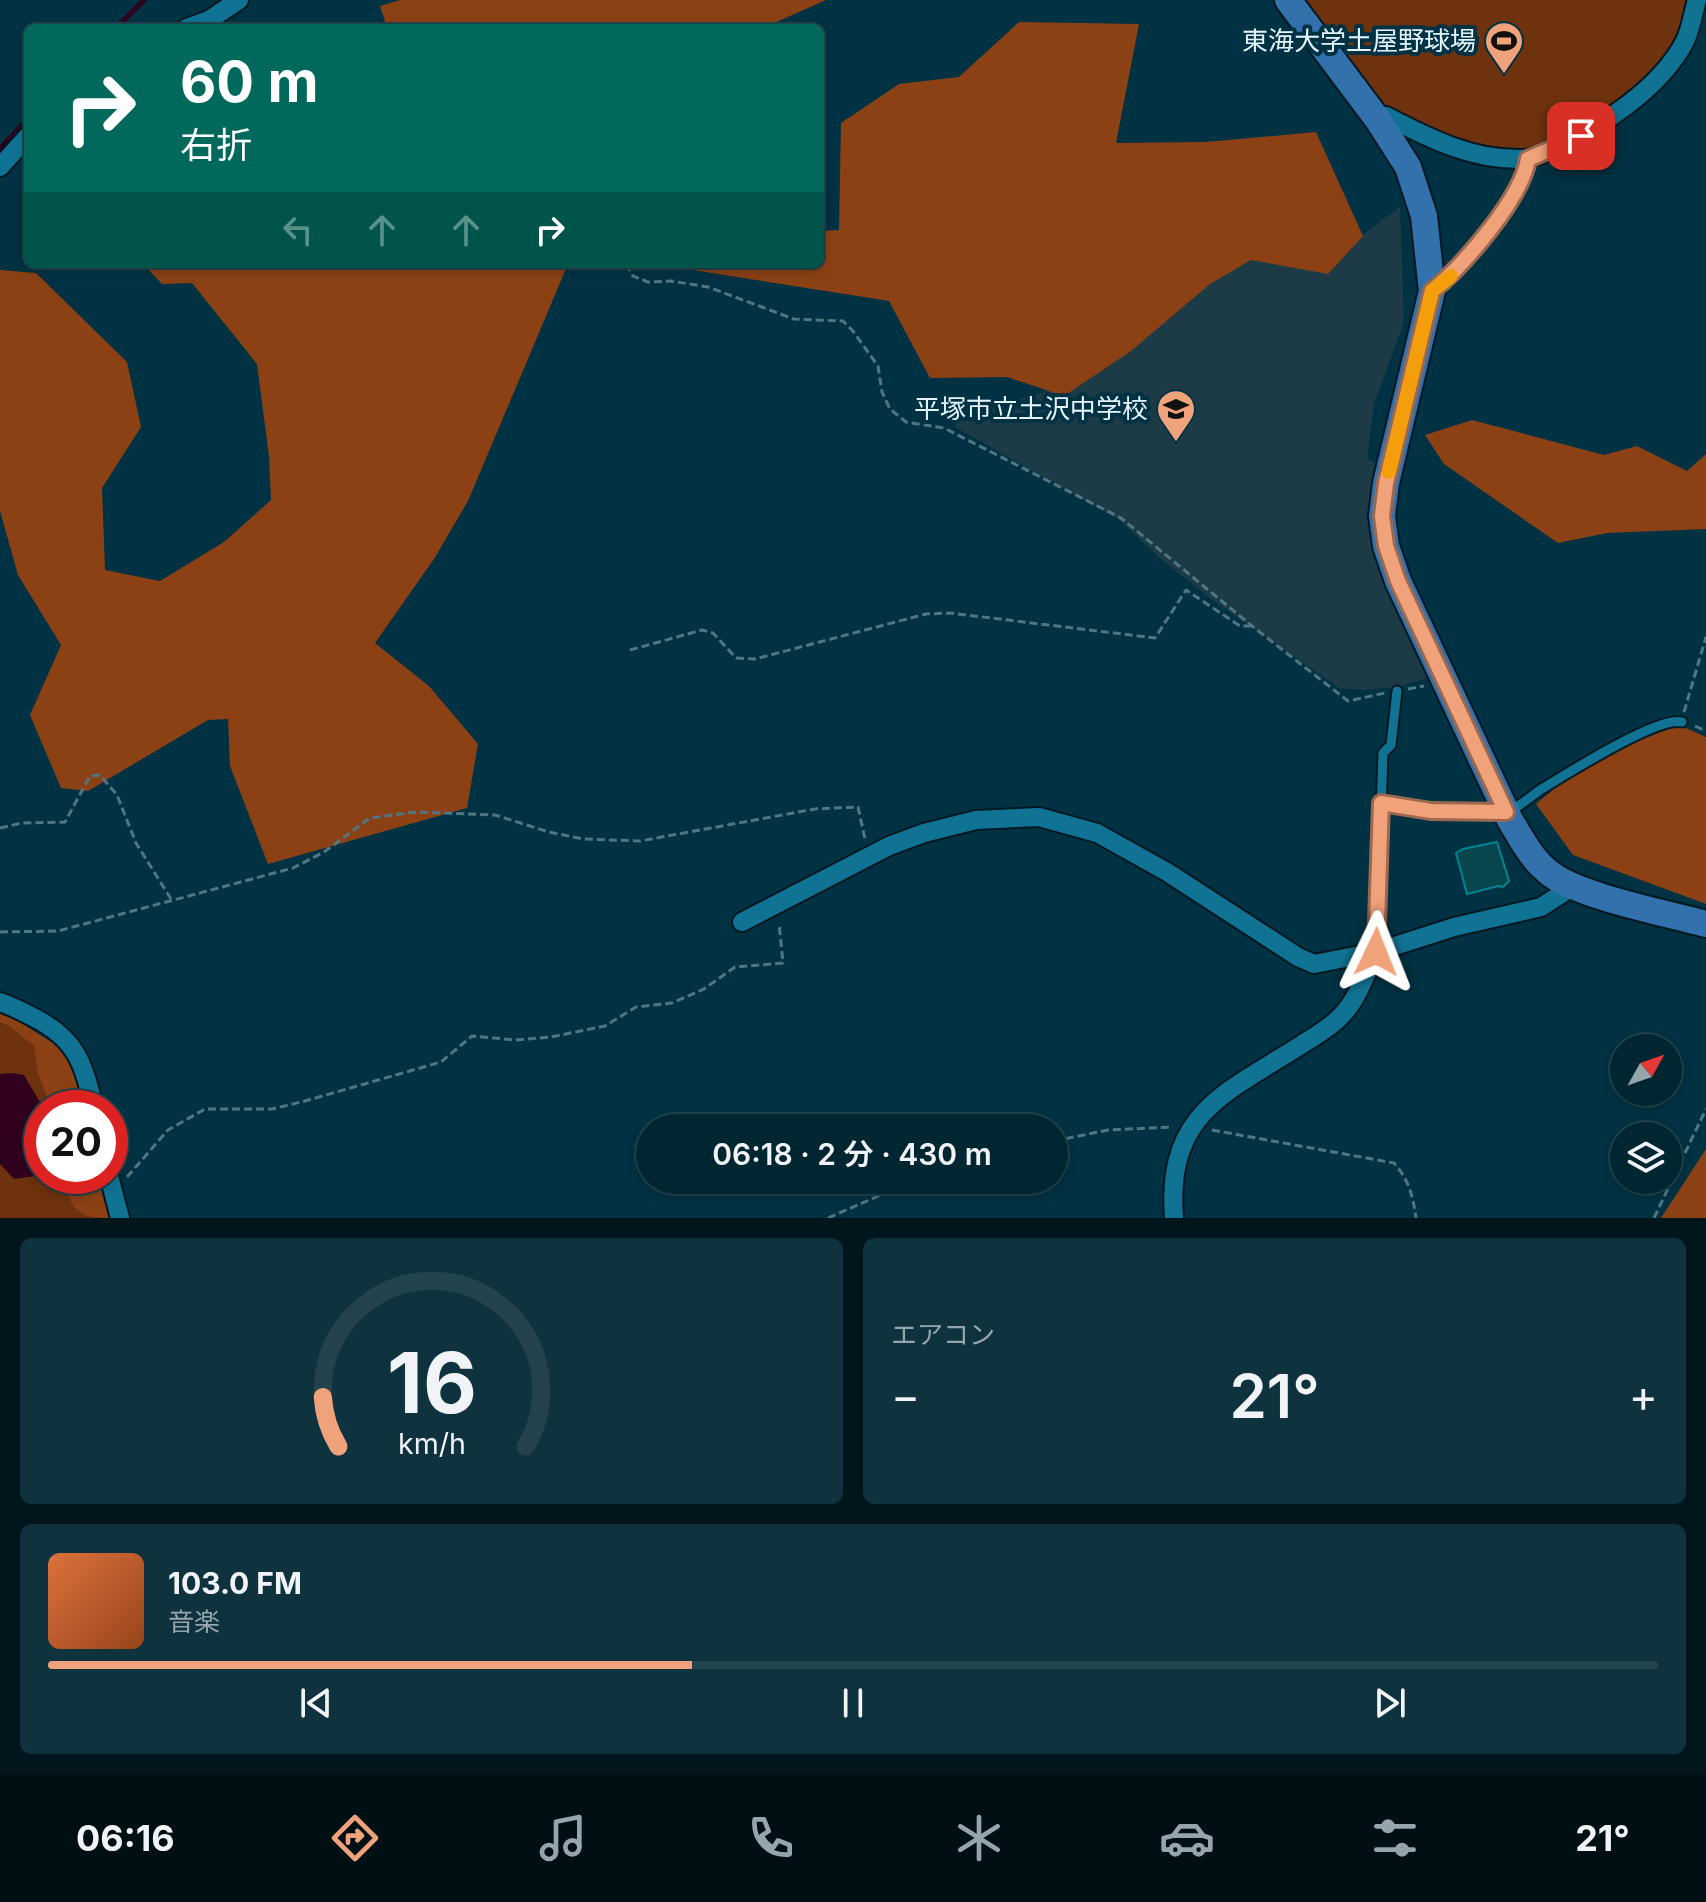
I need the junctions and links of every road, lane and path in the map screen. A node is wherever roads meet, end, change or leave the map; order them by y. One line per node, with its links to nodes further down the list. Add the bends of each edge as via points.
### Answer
1 (239, 0): 4 (street)
2 (1288, 0): 5 (street)
3 (1697, 0): 7 (street, via 1686,40 1630,104 1581,136)
4 (198, 24)
5 (1378, 120): 7 (street, via 1386,116 1469,154); 10 (street, via 1408,167 1424,216)
6 (24, 140): 8 (street)
7 (1528, 159): 10 (lane, via 1526,172 1487,233)
8 (0, 167)
9 (628, 268): 11 (path, via 648,282 708,287 794,319 843,321 878,366 890,409 906,422 944,428 1121,518)
10 (1432, 291): 14 (street, via 1382,516 1398,581)
11 (1252, 626): 13 (path, via 1240,626 1186,590 1155,638 950,613 905,618 755,659 736,658 713,633 702,630); 15 (path, via 1348,701)
12 (1706, 637): 16 (path)
13 (630, 650)
14 (1444, 682): 15 (path); 18 (street)
15 (1397, 691): 17 (lane, via 1391,745 1383,753)
16 (1682, 722): 18 (lane, via 1660,723)
17 (1381, 803): 18 (lane, via 1431,811); 27 (lane)
18 (1506, 812): 21 (street, via 1528,850)
19 (0, 828): 22 (path, via 65,822 90,776 100,775 117,795 136,843)
20 (868, 858): 22 (path, via 858,807 815,809 640,841 583,839 495,815 416,812 370,818 293,868); 23 (street); 27 (street, via 950,826 1039,817 1097,833 1314,964)
21 (1572, 887): 25 (street); 27 (street, via 1541,907)
22 (171, 899): 26 (path, via 58,931)
23 (777, 906): 24 (street); 33 (path, via 783,963 735,967 704,989 672,1003 636,1007 605,1026 515,1040 472,1036 441,1062 305,1101 272,1109 205,1109 160,1137)
24 (742, 922)
25 (1706, 924)
26 (0, 932)
27 (1376, 952): 31 (street, via 1340,1018 1224,1094)
28 (0, 1002): 29 (street, via 69,1041)
29 (89, 1090)
30 (1706, 1109): 40 (path)
31 (1190, 1126): 32 (path, via 1108,1130); 38 (street, via 1173,1175); 39 (path, via 1394,1163 1406,1176)
32 (1068, 1138)
33 (128, 1169)
34 (114, 1194): 36 (street)
35 (883, 1194): 37 (path)
36 (120, 1218)
37 (828, 1218)
38 (1174, 1218)
39 (1416, 1218)
40 (1654, 1218)

